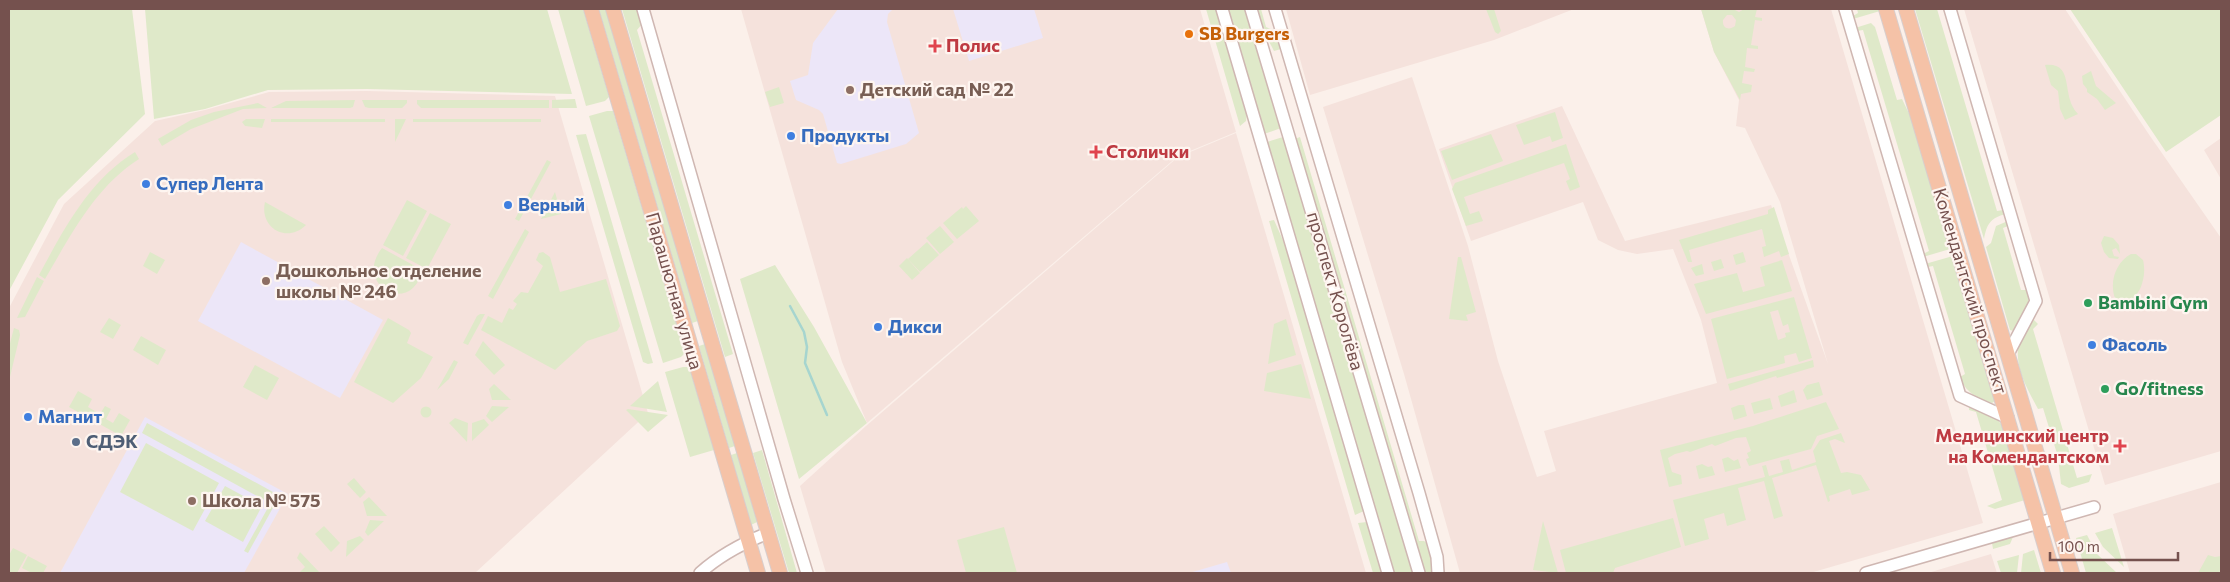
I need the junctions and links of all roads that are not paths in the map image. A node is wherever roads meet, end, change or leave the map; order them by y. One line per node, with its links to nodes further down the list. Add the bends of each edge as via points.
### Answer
1 (591, 9): 12 (main road, Парашютная улица)
2 (613, 9): 11 (main road, Парашютная улица)
3 (643, 9): 23 (street, via 781,491)
4 (1222, 9): 24 (street, проспект Королёва)
5 (1251, 9): 25 (street, проспект Королёва)
6 (1275, 9): 26 (street, via 1419,493)
7 (1845, 9): 14 (street, via 1960,396)
8 (1886, 9): 14 (main road, Комендантский проспект)
9 (1906, 9): 13 (main road, Комендантский проспект)
10 (1950, 9): 13 (street, via 2036,301)
11 (707, 324): 12 (main road, via 699,336); 18 (main road, Парашютная улица)
12 (686, 331): 19 (main road, Парашютная улица)
13 (2008, 354): 16 (main road, Комендантский проспект)
14 (2008, 418): 17 (main road, Комендантский проспект)
15 (2094, 507): 16 (street)
16 (2056, 518): 17 (street); 29 (main road, Комендантский проспект)
17 (2038, 523): 27 (street); 28 (main road, Комендантский проспект)
18 (768, 533): 19 (street); 22 (main road, Парашютная улица)
19 (749, 541): 20 (street, via 716,559); 21 (main road, Парашютная улица)
20 (700, 573)
21 (758, 573)
22 (780, 573)
23 (808, 573)
24 (1388, 573)
25 (1419, 573)
26 (1438, 573)
27 (1866, 573)
28 (2053, 573)
29 (2072, 573)

